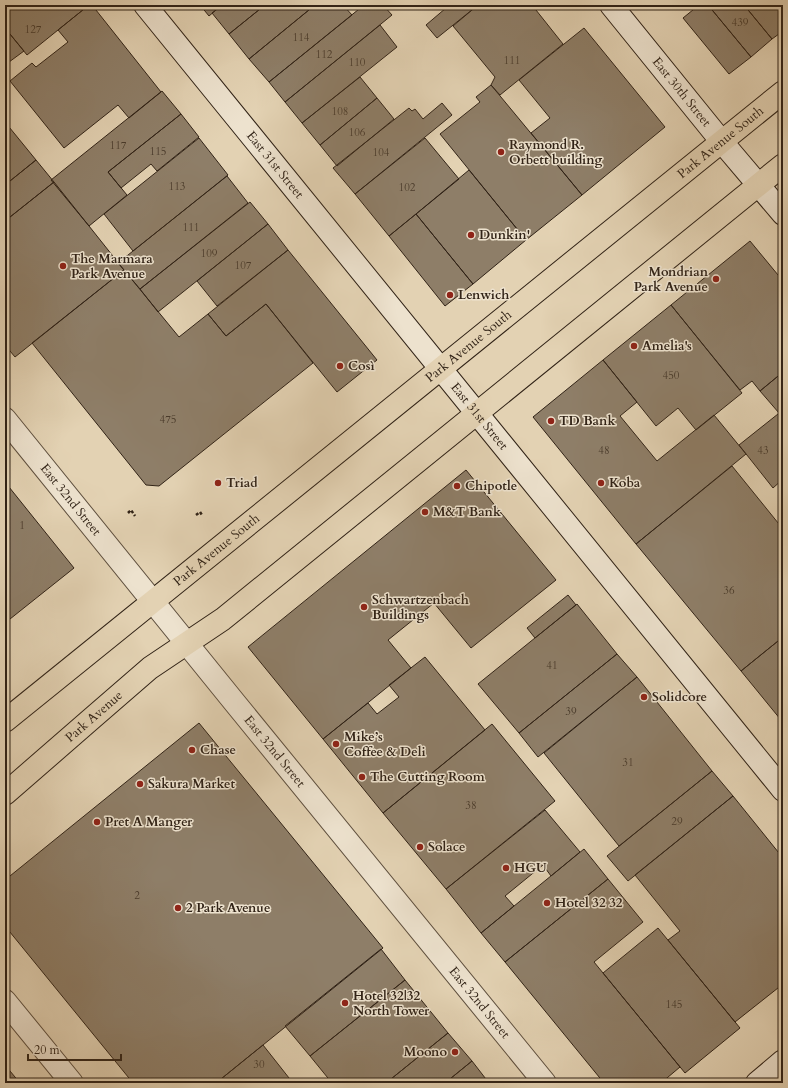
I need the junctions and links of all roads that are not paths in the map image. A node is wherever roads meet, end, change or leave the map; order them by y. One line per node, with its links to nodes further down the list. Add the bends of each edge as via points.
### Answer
1 (145, 5): 8 (street, East 31st Street)
2 (612, 5): 4 (street, East 30th Street)
3 (783, 92): 4 (main road, Park Avenue South)
4 (722, 142): 6 (street, East 30th Street); 8 (main road, Park Avenue South)
5 (783, 164): 6 (main road)
6 (758, 185): 7 (street, East 30th Street); 9 (main road)
7 (783, 214)
8 (441, 370): 9 (street, East 31st Street); 11 (main road, Park Avenue South)
9 (476, 413): 12 (main road, via 223,619); 14 (street, East 31st Street)
10 (5, 419): 11 (street, East 32nd Street)
11 (153, 601): 12 (street, East 32nd Street); 13 (main road)
12 (187, 643): 15 (main road, Park Avenue, via 135,680); 19 (street, East 32nd Street)
13 (5, 721)
14 (783, 790)
15 (5, 794)
16 (5, 1001): 18 (street)
17 (783, 1062): 20 (street)
18 (72, 1083)
19 (545, 1083)
20 (756, 1083)

